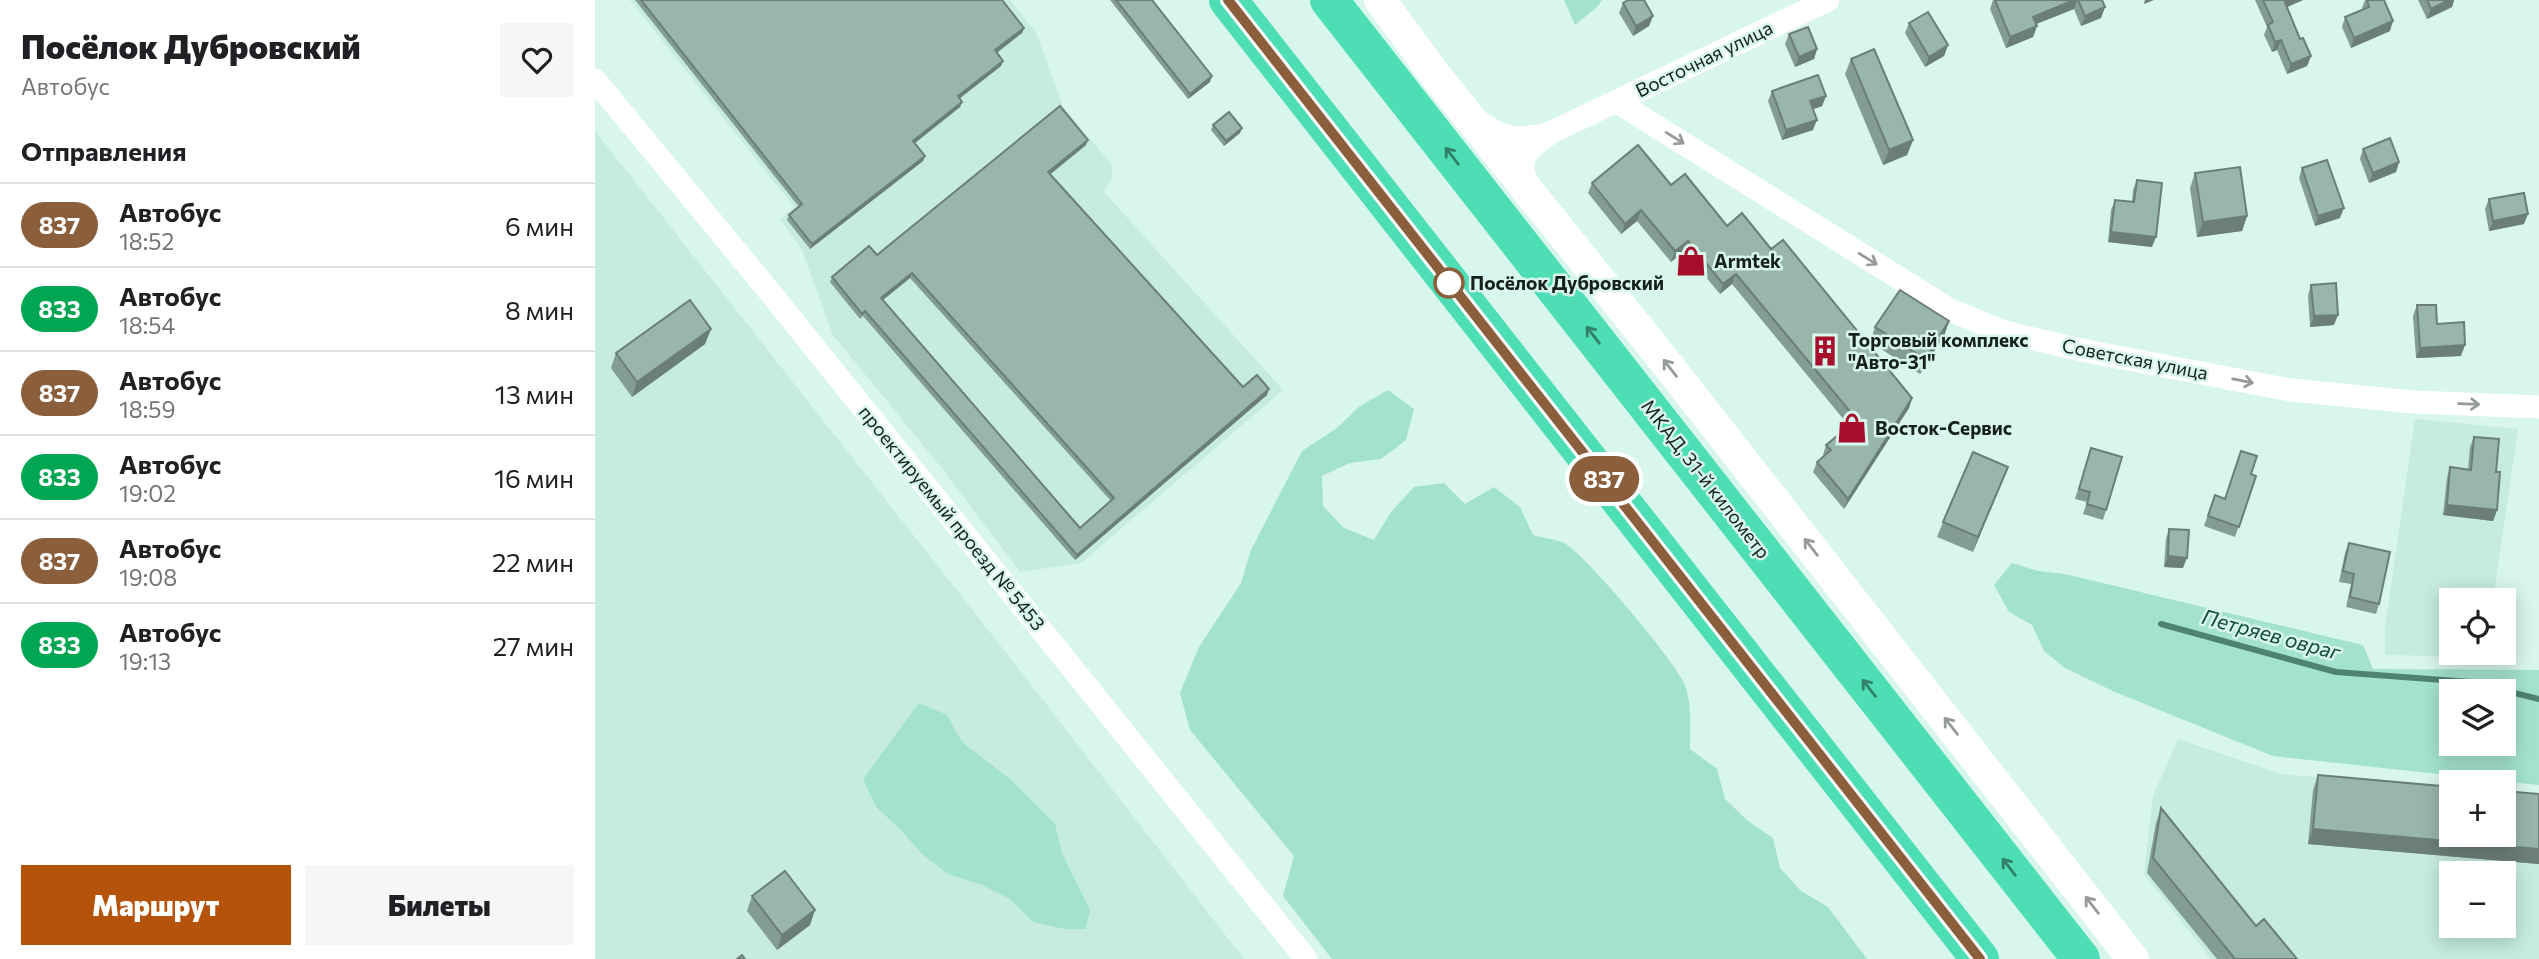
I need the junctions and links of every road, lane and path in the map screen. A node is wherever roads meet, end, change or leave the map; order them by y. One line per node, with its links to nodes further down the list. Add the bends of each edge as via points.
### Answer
1 (1228, 0): 12 (highway)
2 (1329, 0): 13 (highway, МКАД, 31-й километр, one-way to 2)
3 (1380, 0): 7 (main road)
4 (1828, 0): 6 (street, Восточная улица)
5 (595, 80): 11 (street, проектируемый проезд № 5453)
6 (1617, 102): 8 (street); 10 (street, Советская улица, one-way to 10, via 1950,310 2004,332 2290,390 2414,402)
7 (1466, 113): 8 (street, via 1508,137 1524,139); 9 (main road)
8 (1550, 133): 9 (street, via 1523,158)
9 (1529, 191): 14 (main road, one-way to 9)
10 (2539, 407)
11 (1306, 959)
12 (1980, 959)
13 (2081, 959)
14 (2133, 959)

